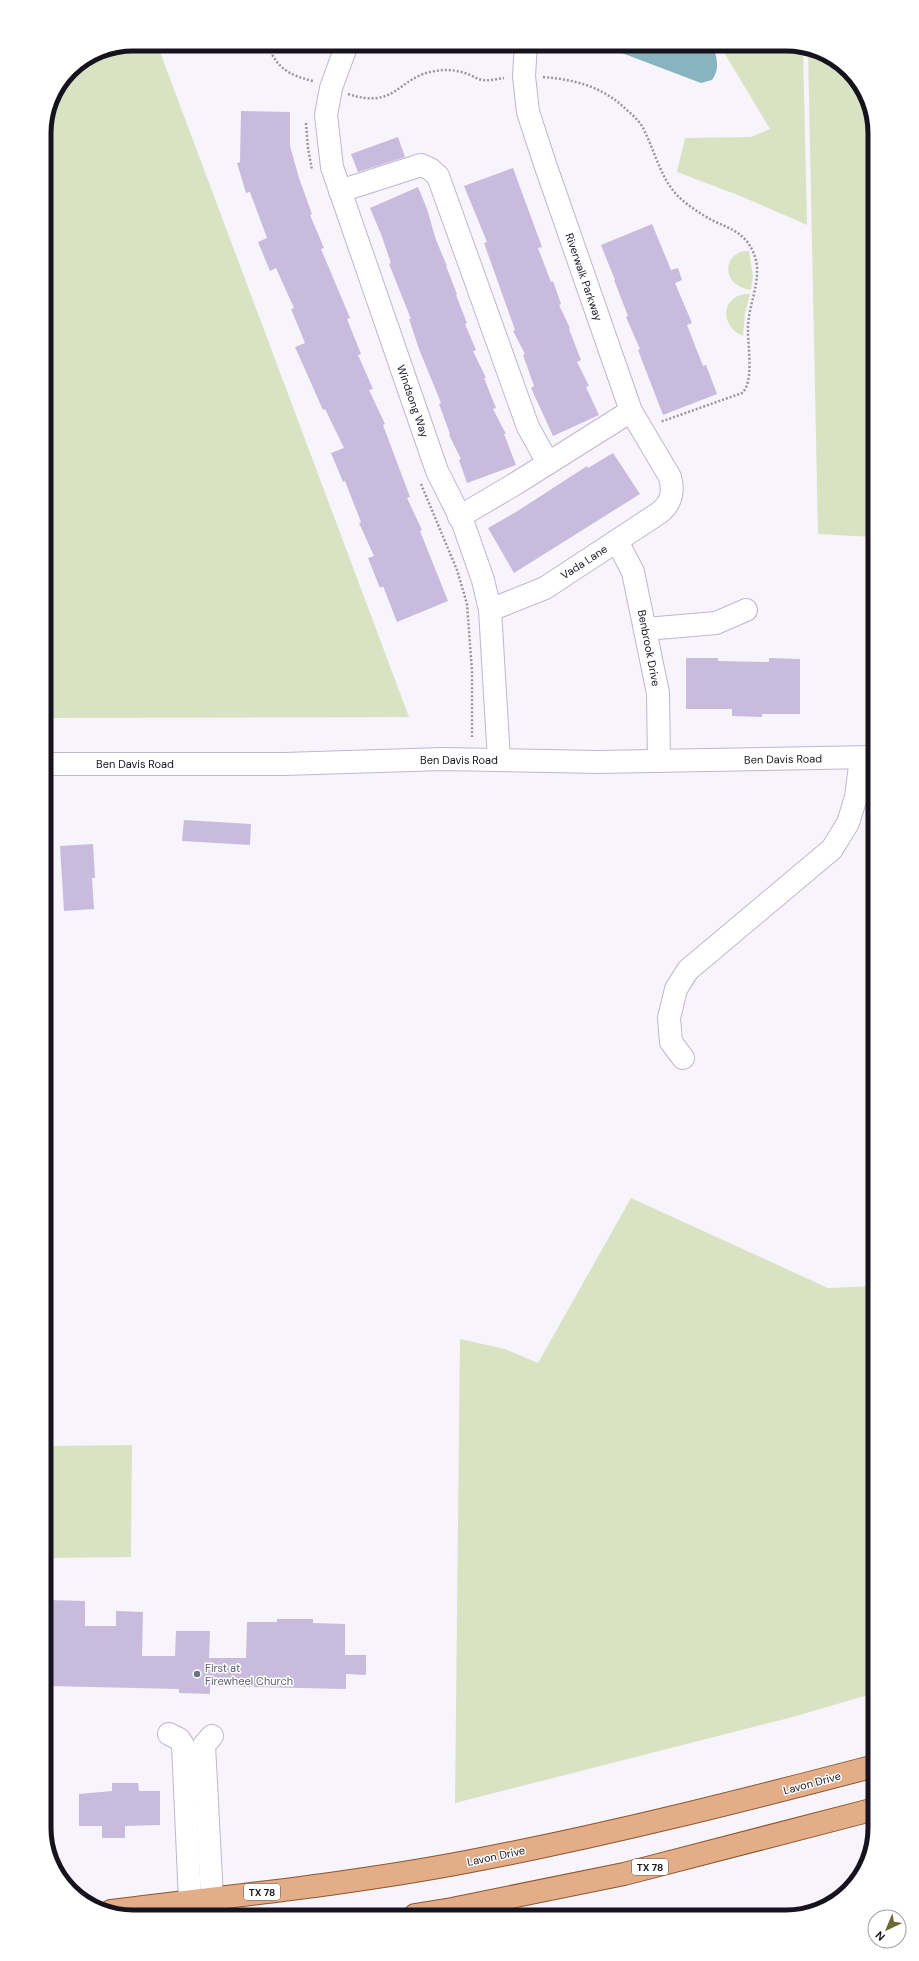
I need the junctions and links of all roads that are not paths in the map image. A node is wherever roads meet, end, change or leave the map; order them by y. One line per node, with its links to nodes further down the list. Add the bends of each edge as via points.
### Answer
1 (344, 51): 3 (street, Windsong Way, via 331,88 326,115 332,167)
2 (526, 51): 4 (street, Riverwalk Parkway, via 524,76 528,112)
3 (340, 191): 5 (street, via 421,165 438,176 528,427); 7 (street, Windsong Way, via 437,471)
4 (631, 411): 5 (street); 6 (street, Riverwalk Parkway, via 670,477)
5 (548, 463): 7 (street)
6 (671, 501): 8 (street, Vada Lane, via 659,513)
7 (460, 517): 9 (street, Windsong Way, via 483,580)
8 (617, 541): 9 (street, Vada Lane, via 545,588); 11 (street, Benbrook Drive, via 633,572)
9 (490, 610): 13 (street, Windsong Way)
10 (746, 610): 11 (street, via 716,623)
11 (646, 629): 14 (street, Benbrook Drive, via 658,693)
12 (866, 757): 14 (street, Ben Davis Road); 16 (street, via 848,823 832,850 688,970 676,989 669,1018 670,1030 672,1042)
13 (499, 760): 14 (street, Ben Davis Road); 15 (street, Ben Davis Road, via 443,759 284,764)
14 (659, 761)
15 (51, 764)
16 (683, 1058)
17 (169, 1734): 22 (street, via 179,1739 183,1745)
18 (212, 1736): 21 (street, via 204,1746)
19 (868, 1768): 21 (main road, Lavon Drive / TX 78, via 628,1827 472,1861)
20 (868, 1812): 24 (main road, TX 78, via 624,1874)
21 (210, 1907): 22 (main road, Lavon Drive / TX 78)
22 (193, 1909): 23 (main road, Lavon Drive / TX 78)
23 (152, 1910)
24 (452, 1910)

